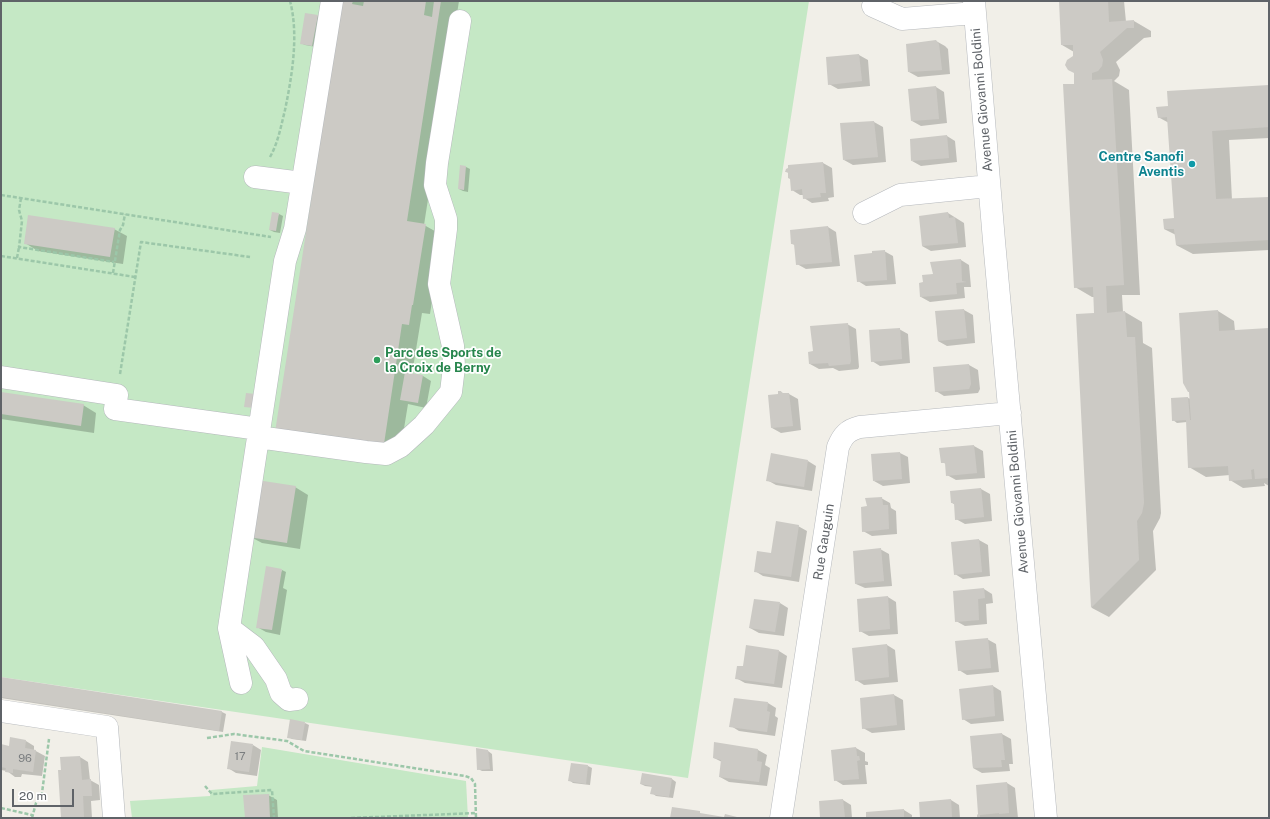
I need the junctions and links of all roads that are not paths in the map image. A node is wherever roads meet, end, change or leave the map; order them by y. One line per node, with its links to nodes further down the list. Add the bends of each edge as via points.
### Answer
1 (332, 1): 6 (street)
2 (873, 6): 3 (street, Avenue Giovanni Boldini, via 902,19)
3 (974, 7): 7 (street, Avenue Giovanni Boldini)
4 (460, 21): 11 (street, via 435,185 446,219 439,284 453,346 451,392 424,425 400,446 386,454)
5 (255, 177): 6 (street)
6 (302, 183): 11 (street, via 295,228 284,261)
7 (989, 186): 8 (street, Avenue Giovanni Boldini, via 900,195); 10 (street, Avenue Giovanni Boldini)
8 (864, 213)
9 (1, 377): 11 (street, via 117,395 115,409)
10 (1010, 413): 17 (street, Rue Gauguin, via 860,427 846,433 841,440); 18 (street, Avenue Giovanni Boldini)
11 (258, 433): 12 (street)
12 (229, 628): 13 (street); 14 (street, via 254,647 276,679 281,693 289,700)
13 (241, 683)
14 (297, 699)
15 (1, 711): 16 (street, via 106,727)
16 (114, 818)
17 (781, 818)
18 (1046, 818)

